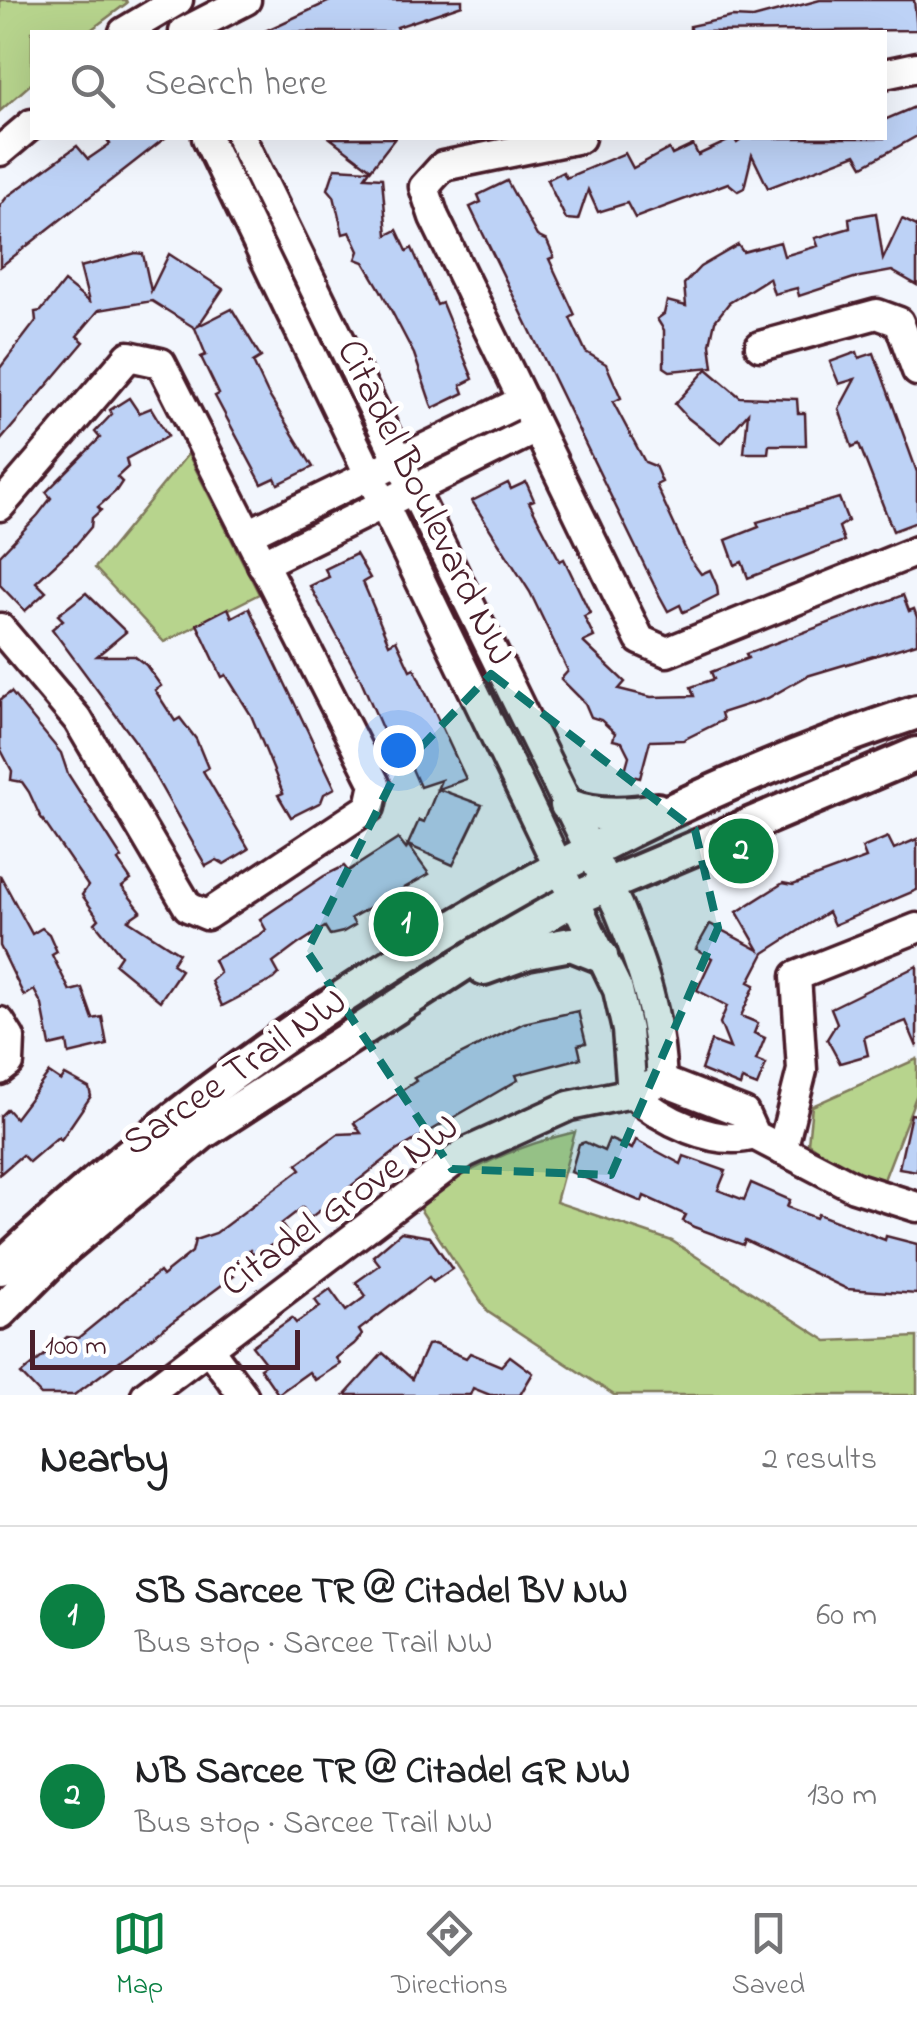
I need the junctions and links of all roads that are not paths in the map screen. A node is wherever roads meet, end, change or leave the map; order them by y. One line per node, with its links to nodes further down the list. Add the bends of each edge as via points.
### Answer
1 (246, 0): 5 (street)
2 (164, 13): 3 (street); 4 (street)
3 (128, 30)
4 (185, 30)
5 (191, 30)
6 (917, 67): 7 (street)
7 (887, 73)
8 (30, 126): 12 (street)
9 (208, 140): 18 (street, Citadel Boulevard NW)
10 (242, 140): 17 (street, Citadel Boulevard NW)
11 (570, 140): 15 (street, via 443,166 424,187)
12 (0, 151)
13 (760, 346): 14 (street, via 877,314 899,322)
14 (917, 371)
15 (524, 400): 16 (street); 17 (street)
16 (536, 429): 19 (street); 23 (street, via 640,640 667,652)
17 (400, 460): 18 (street); 19 (street, Citadel Boulevard NW)
18 (371, 474): 20 (street, Citadel Boulevard NW); 22 (street)
19 (413, 489): 20 (street); 28 (street, Citadel Boulevard NW)
20 (385, 502): 24 (street); 31 (street, Citadel Boulevard NW)
21 (0, 506): 22 (street, via 129,356 161,362)
22 (248, 534): 24 (street)
23 (917, 551)
24 (262, 564): 25 (street, via 375,784 370,807 207,915 188,907 78,720)
25 (0, 628)
26 (917, 712): 29 (main road, Sarcee Trail NW)
27 (917, 754): 32 (main road, Sarcee Trail NW)
28 (567, 805): 29 (main road, via 630,815); 30 (street, Citadel Boulevard NW)
29 (686, 806): 30 (main road, Sarcee Trail NW)
30 (590, 852): 31 (main road, Sarcee Trail NW); 32 (street, Citadel Boulevard NW)
31 (559, 866): 33 (street, Citadel Boulevard NW); 44 (main road, Sarcee Trail NW, via 340,1002 186,1109)
32 (607, 886): 33 (main road, Sarcee Trail NW); 39 (street, Citadel Boulevard NW, via 646,976 660,1027)
33 (574, 899): 35 (street, Citadel Boulevard NW); 36 (main road, Sarcee Trail NW)
34 (917, 928): 42 (street, via 796,976 802,1070)
35 (601, 956): 36 (main road, via 570,944 528,952); 40 (street, Citadel Boulevard NW, via 628,1030)
36 (428, 989): 45 (main road, Sarcee Trail NW, via 202,1133 63,1249)
37 (0, 1022): 38 (street, via 10,1038 8,1063)
38 (0, 1070)
39 (662, 1080): 40 (street, Citadel Grove NW); 41 (street, via 744,1113)
40 (632, 1093): 41 (street, via 655,1114 734,1142); 46 (street, Citadel Grove NW, via 569,1106 465,1154)
41 (754, 1136): 42 (street)
42 (782, 1150): 43 (street, via 854,1187)
43 (917, 1207)
44 (0, 1268)
45 (0, 1312)
46 (209, 1348): 47 (street, Citadel Grove NW); 48 (street, Citadel Grove NW)
47 (146, 1395)
48 (243, 1395)

